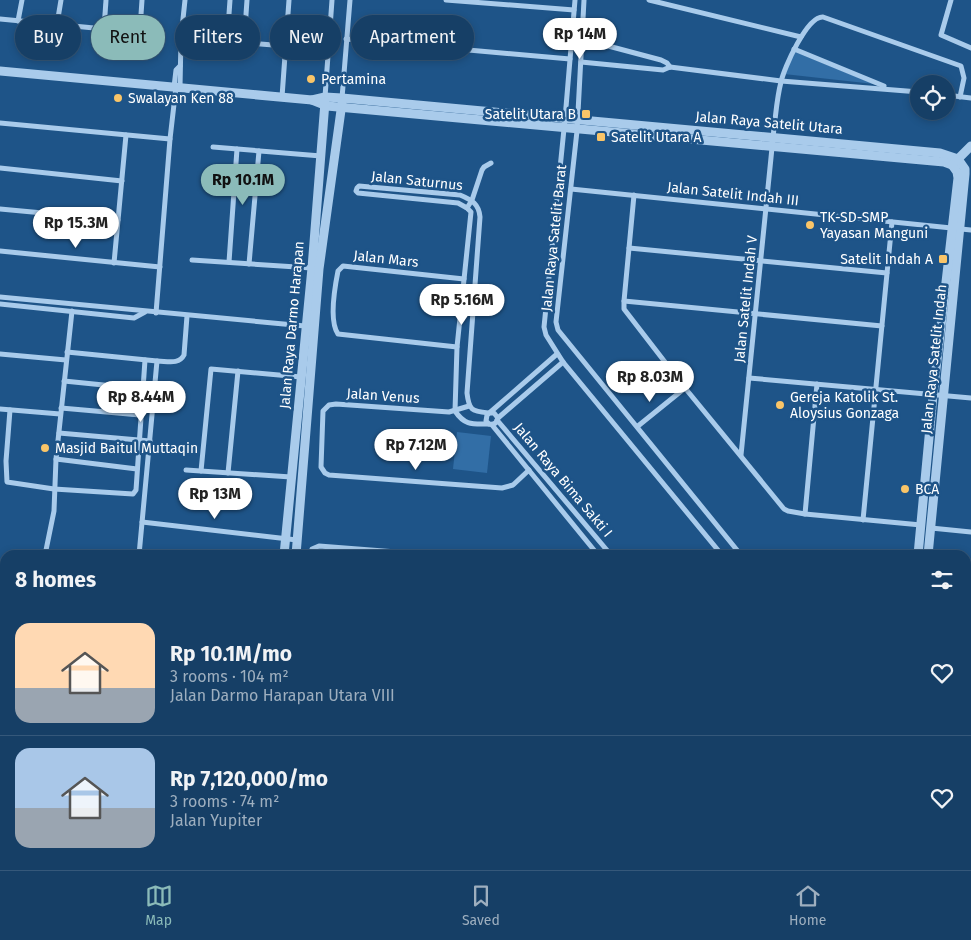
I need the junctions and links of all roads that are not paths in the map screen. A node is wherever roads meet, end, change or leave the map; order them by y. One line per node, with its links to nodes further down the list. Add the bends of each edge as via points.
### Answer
1 (22, 0): 17 (street)
2 (61, 0): 18 (street)
3 (106, 0): 19 (street)
4 (142, 0): 20 (street)
5 (185, 0): 21 (street)
6 (230, 0): 22 (street)
7 (246, 0): 23 (street)
8 (289, 0): 24 (street)
9 (332, 0): 47 (street)
10 (350, 0): 28 (street)
11 (446, 0): 16 (street)
12 (575, 0): 16 (street)
13 (584, 0): 29 (street)
14 (649, 0): 27 (street)
15 (950, 0): 30 (street, via 941,35)
16 (574, 10): 32 (street)
17 (19, 15)
18 (58, 15)
19 (105, 15)
20 (140, 15)
21 (183, 15)
22 (229, 15)
23 (245, 15)
24 (288, 15)
25 (0, 19): 26 (street)
26 (15, 21)
27 (801, 37): 31 (street, Jalan Satelit Indah V); 43 (street, Jalan Satelit Indah V, via 816,18 823,17 961,66 964,78)
28 (346, 40): 32 (street); 45 (street)
29 (582, 41): 35 (street); 36 (street, via 661,60)
30 (971, 48)
31 (794, 49): 38 (street, Jalan Satelit Indah V); 40 (street)
32 (570, 59): 50 (street)
33 (180, 60): 39 (street, via 176,70)
34 (285, 60): 44 (street)
35 (581, 62): 36 (street, via 663,70); 51 (street)
36 (670, 67): 38 (street)
37 (0, 70): 39 (street)
38 (781, 81): 40 (street); 54 (street, Jalan Satelit Indah V)
39 (177, 87): 44 (street); 53 (street)
40 (889, 89): 41 (street)
41 (910, 91)
42 (955, 96): 43 (street)
43 (960, 96): 46 (street)
44 (282, 97): 47 (street)
45 (340, 98): 47 (street, Jalan Raya Satelit Utara); 48 (street, Jalan Raya Darmo Harapan); 50 (street, Jalan Raya Satelit Utara)
46 (971, 98)
47 (326, 101): 48 (street, Jalan Raya Satelit Utara); 59 (street, Jalan Raya Darmo Harapan)
48 (340, 107): 50 (street, Jalan Raya Satelit Utara); 150 (street, Jalan Raya Darmo Harapan, via 319,269)
49 (0, 123): 52 (street)
50 (565, 123): 51 (street, Jalan Raya Satelit Utara); 101 (street, Jalan Raya Satelit Barat, via 544,327)
51 (577, 124): 54 (street, Jalan Raya Satelit Utara); 65 (street, Jalan Raya Satelit Barat)
52 (126, 135): 53 (street); 64 (street)
53 (170, 139): 82 (street)
54 (772, 142): 62 (street, Jalan Raya Satelit Utara, via 940,154); 70 (street, Jalan Satelit Indah V)
55 (971, 146): 62 (street)
56 (214, 147): 57 (street)
57 (237, 149): 58 (street); 79 (street)
58 (259, 151): 59 (street); 81 (street)
59 (320, 156): 83 (street, Jalan Raya Darmo Harapan)
60 (971, 159): 62 (street)
61 (491, 164): 67 (street, via 482,170)
62 (958, 166): 73 (street, Jalan Raya Satelit Indah, via 965,174)
63 (0, 168): 64 (street)
64 (122, 181): 71 (street)
65 (571, 189): 66 (street, Jalan Satelit Indah III); 127 (street, Jalan Raya Satelit Barat, via 556,322 558,330)
66 (634, 195): 70 (street, Jalan Satelit Indah III); 75 (street)
67 (472, 200): 68 (street); 68 (street, Jalan Saturnus, via 460,195 360,186 356,191 358,194 458,203); 117 (street, via 478,206 480,217 466,394)
68 (467, 208): 85 (street, via 472,214)
69 (0, 209): 71 (street)
70 (766, 209): 72 (street, Jalan Satelit Indah III); 78 (street, Jalan Satelit Indah V)
71 (118, 220): 80 (street)
72 (892, 222): 73 (street, Jalan Satelit Indah III); 84 (street)
73 (957, 228): 74 (street, Jalan Satelit Indah III); 114 (street, Jalan Raya Satelit Indah); 115 (street, Jalan Raya Satelit Indah)
74 (971, 230)
75 (628, 248): 78 (street); 88 (street)
76 (0, 251): 80 (street)
77 (192, 260): 79 (street)
78 (761, 261): 84 (street); 94 (street, Jalan Satelit Indah V)
79 (228, 262): 81 (street)
80 (114, 263): 82 (street)
81 (249, 264): 83 (street)
82 (160, 267): 93 (street)
83 (312, 268): 96 (street, Jalan Raya Darmo Harapan)
84 (887, 273): 97 (street)
85 (464, 278): 98 (street); 98 (street, Jalan Mars, via 343,266 338,271 334,302 334,324 341,335)
86 (0, 297): 87 (street)
87 (22, 299): 90 (street); 92 (street)
88 (624, 301): 94 (street); 111 (street, via 624,309)
89 (0, 304): 90 (street)
90 (22, 306): 91 (street)
91 (72, 312): 92 (street, via 134,318); 99 (street)
92 (145, 312): 93 (street)
93 (156, 313): 95 (street)
94 (756, 314): 97 (street); 108 (street, Jalan Satelit Indah V)
95 (187, 316): 96 (street); 104 (street, via 182,359 177,362)
96 (305, 326): 107 (street, Jalan Raya Darmo Harapan)
97 (882, 326): 113 (street)
98 (458, 347): 121 (street)
99 (67, 352): 102 (street); 103 (street)
100 (0, 354): 102 (street)
101 (557, 354): 105 (street, Jalan Raya Satelit Barat); 122 (street)
102 (66, 360): 109 (street)
103 (145, 360): 104 (street); 112 (street)
104 (157, 361): 130 (street)
105 (563, 362): 125 (street); 159 (street, Jalan Raya Satelit Barat)
106 (238, 371): 107 (street); 139 (street, via 210,369); 140 (street)
107 (301, 377): 141 (street, Jalan Raya Darmo Harapan)
108 (749, 378): 110 (street); 131 (street, Jalan Satelit Indah V)
109 (64, 381): 112 (street); 118 (street)
110 (818, 384): 113 (street); 143 (street)
111 (685, 388): 127 (street); 131 (street)
112 (143, 389): 124 (street)
113 (876, 390): 114 (street); 144 (street)
114 (933, 395): 115 (street); 134 (street, Jalan Raya Satelit Indah)
115 (944, 396): 116 (street); 135 (street, Jalan Raya Satelit Indah)
116 (971, 398)
117 (469, 406): 121 (street, Jalan Venus); 122 (street, via 478,412)
118 (61, 408): 123 (street); 124 (street)
119 (0, 409): 120 (street)
120 (10, 410): 123 (street); 133 (street)
121 (455, 411): 126 (street, via 463,421); 138 (street, Jalan Venus, via 332,404 323,411 321,467 329,475 502,488 513,485)
122 (490, 413): 125 (street); 126 (street, via 486,419)
123 (60, 414): 128 (street)
124 (140, 415): 129 (street)
125 (498, 419): 126 (street); 158 (street, Jalan Raya Bima Sakti I)
126 (491, 424): 138 (street, Jalan Raya Bima Sakti I)
127 (638, 426): 160 (street, Jalan Raya Satelit Barat)
128 (59, 433): 129 (street); 132 (street)
129 (139, 441): 130 (street); 136 (street)
130 (150, 441): 145 (street)
131 (741, 455): 143 (street, via 784,509)
132 (56, 459): 136 (street); 142 (street)
133 (3, 460): 142 (street, via 7,482)
134 (927, 464): 135 (street); 146 (street, Jalan Raya Satelit Indah)
135 (937, 465): 147 (street, Jalan Raya Satelit Indah)
136 (137, 469): 142 (street, via 135,492 130,494)
137 (186, 470): 139 (street)
138 (529, 470): 157 (street, Jalan Raya Bima Sakti I)
139 (201, 471): 140 (street)
140 (228, 473): 141 (street)
141 (292, 477): 149 (street, Jalan Raya Darmo Harapan)
142 (54, 489): 151 (street, via 54,512)
143 (805, 514): 144 (street)
144 (863, 520): 146 (street)
145 (142, 522): 149 (street); 152 (street)
146 (921, 525): 161 (street, Jalan Raya Satelit Indah)
147 (930, 528): 148 (street); 162 (street, Jalan Raya Satelit Indah)
148 (971, 532)
149 (286, 539): 150 (street); 153 (street, Jalan Raya Darmo Harapan)
150 (297, 540): 154 (street, Jalan Raya Darmo Harapan)
151 (46, 550)
152 (139, 550)
153 (285, 550)
154 (296, 550)
155 (312, 550): 156 (street, via 319,546)
156 (370, 550)
157 (594, 550)
158 (607, 550)
159 (718, 550)
160 (737, 550)
161 (918, 550)
162 (928, 550)

